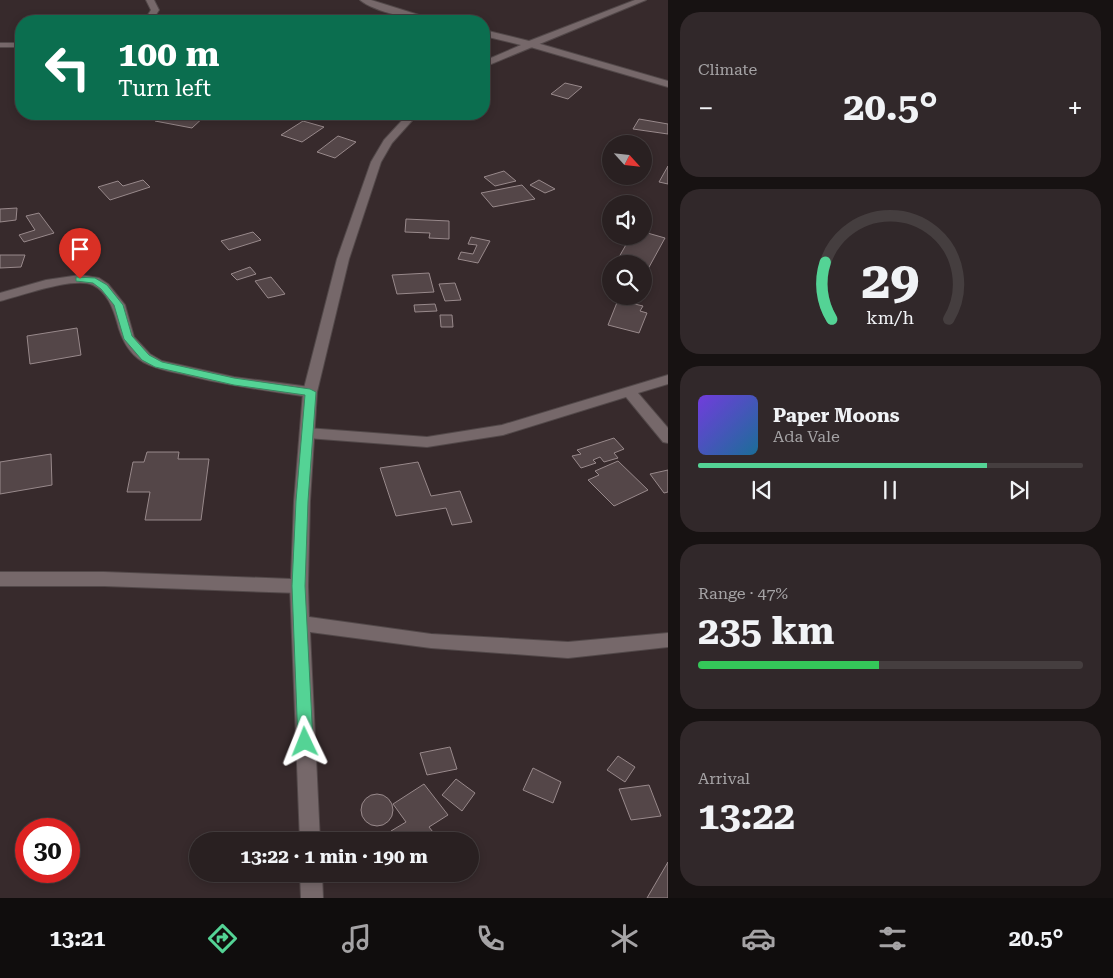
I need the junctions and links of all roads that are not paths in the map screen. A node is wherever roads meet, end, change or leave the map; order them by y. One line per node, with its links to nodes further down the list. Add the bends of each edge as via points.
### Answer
1 (150, 0): 4 (lane, via 155,10)
2 (364, 0): 5 (street)
3 (642, 0): 7 (street)
4 (152, 15)
5 (411, 15)
6 (490, 34): 7 (street)
7 (530, 44): 10 (street); 11 (street)
8 (0, 45): 9 (lane)
9 (15, 45)
10 (490, 61)
11 (668, 84)
12 (408, 120): 16 (street, via 376,162 343,259)
13 (0, 297): 16 (street, via 46,284 80,279 95,281 119,305 127,337 135,348 158,364 234,382)
14 (668, 379): 15 (street)
15 (629, 391): 17 (street, via 503,430 427,442); 18 (street)
16 (310, 392): 17 (street)
17 (307, 433): 20 (street)
18 (668, 438)
19 (0, 579): 20 (street)
20 (299, 586): 21 (street)
21 (300, 623): 22 (street, via 431,642 568,650); 23 (street)
22 (668, 640)
23 (310, 832)
24 (311, 882): 25 (street)
25 (312, 898)

